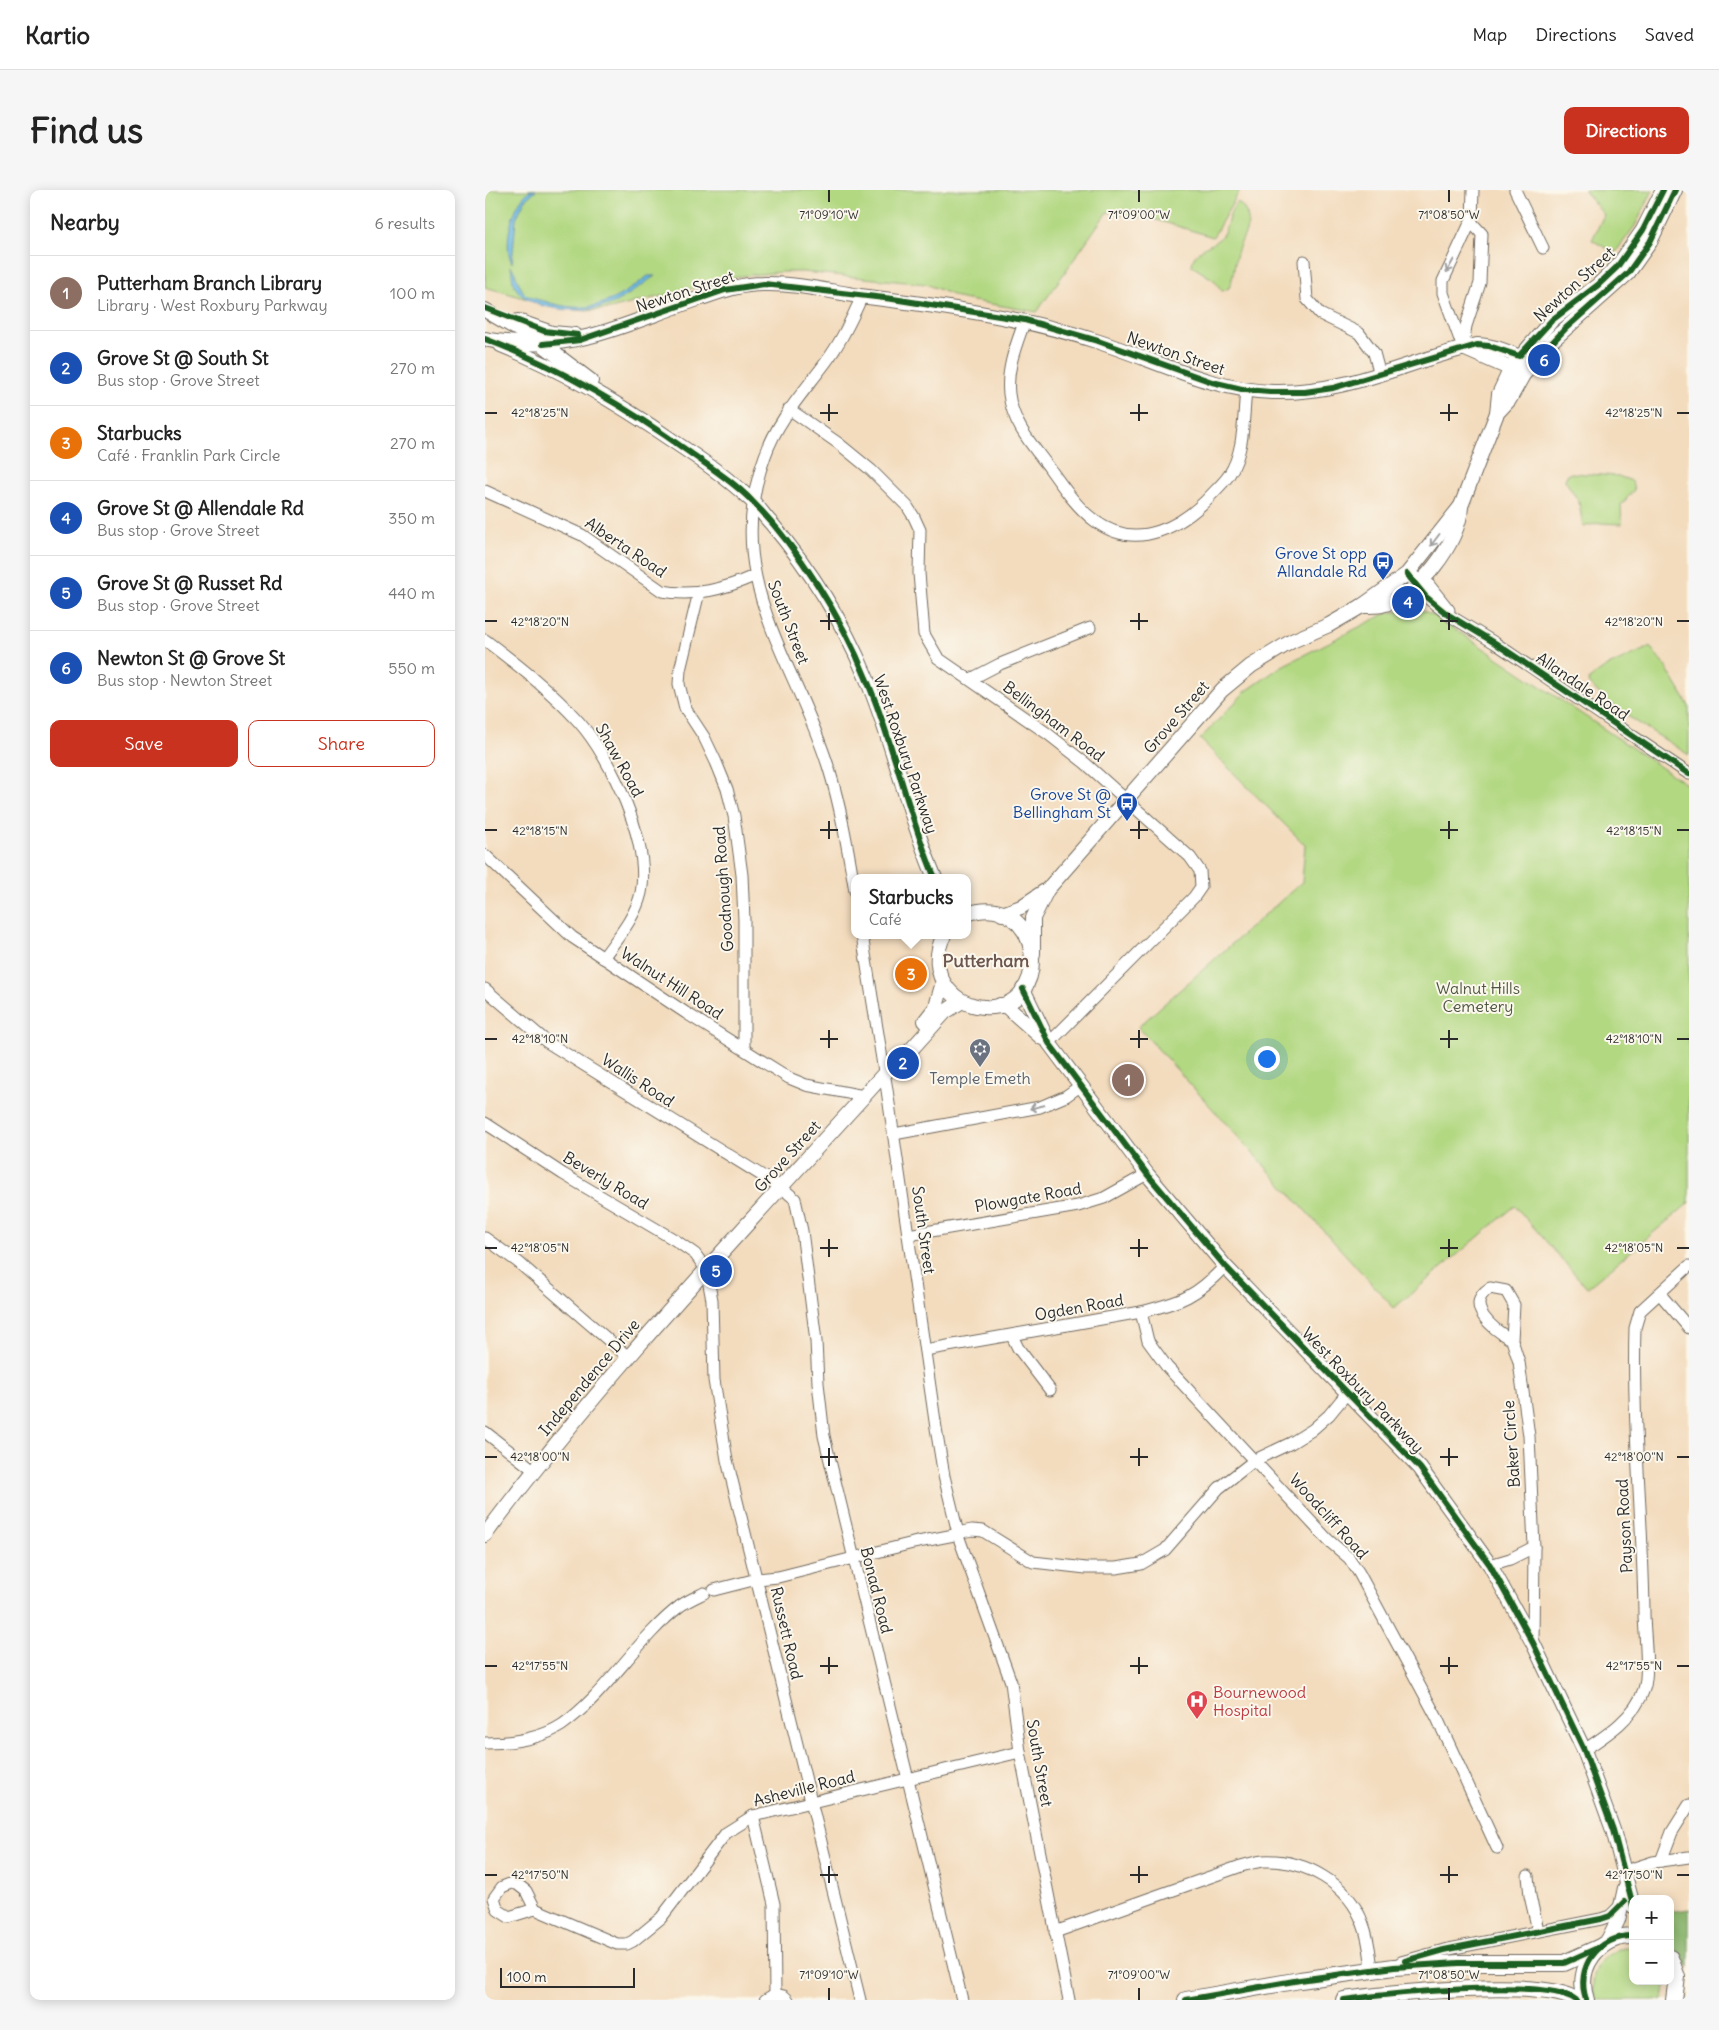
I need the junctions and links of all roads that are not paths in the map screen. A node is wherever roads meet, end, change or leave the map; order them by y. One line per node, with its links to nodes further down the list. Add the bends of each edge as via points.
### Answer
1 (1473, 190): 5 (street)
2 (1515, 190): 6 (street)
3 (1663, 190): 15 (main road, Newton Street, via 1643,230 1617,267 1552,320)
4 (1675, 190): 16 (main road, Newton Street, via 1650,242 1628,273 1566,328)
5 (1471, 222): 14 (street, via 1482,234 1480,283 1466,326); 14 (street, one-way to 14, via 1443,281 1443,293)
6 (1543, 248)
7 (1304, 261): 17 (street, via 1307,299 1320,314 1359,334 1373,353)
8 (862, 296): 10 (main road, Newton Street); 11 (main road, Newton Street, via 784,285 746,285); 20 (street, South Street, via 837,346)
9 (485, 309): 11 (main road, Newton Street, via 552,333); 13 (main road, West Roxbury Parkway)
10 (1025, 320): 18 (main road, Newton Street, via 1098,341 1212,382); 18 (street, via 1016,344 1009,380 1014,416 1063,487 1093,520 1108,529 1142,536 1161,532 1188,517 1208,499 1229,475 1239,451)
11 (605, 333): 13 (main road, Newton Street, via 569,342)
12 (487, 340): 13 (main road, Newton Street); 19 (main road, West Roxbury Parkway, via 567,375)
13 (543, 344): 19 (main road, West Roxbury Parkway)
14 (1463, 348): 15 (main road, Newton Street, via 1489,346); 17 (main road, Newton Street)
15 (1515, 362): 16 (main road, Newton Street); 21 (main road, Grove Street, via 1499,394)
16 (1528, 370): 21 (main road, Grove Street)
17 (1380, 375): 18 (main road, Newton Street, via 1305,392)
18 (1246, 390)
19 (623, 407): 23 (main road, West Roxbury Parkway)
20 (789, 409): 23 (street, South Street, via 767,451); 32 (street, Bellingham Road, via 865,465 907,506 920,530 919,573 924,634 938,658)
21 (1497, 414): 24 (main road, Grove Street)
22 (485, 491): 28 (street, Alberta Road, via 582,535 662,591 678,594)
23 (752, 501): 26 (street, South Street, via 750,536); 37 (main road, West Roxbury Parkway, via 808,572 859,660 883,721)
24 (1461, 506): 25 (main road, Grove Street, one-way to 25); 27 (main road, Grove Street, via 1461,519 1447,548)
25 (1407, 574): 27 (street, Allandale Road); 29 (main road, Grove Street)
26 (754, 576): 28 (street, Alberta Road, via 719,589); 36 (street, South Street, via 761,603 829,768)
27 (1419, 583): 29 (main road, Grove Street, via 1383,605); 33 (street, Allandale Road, via 1433,604)
28 (699, 592): 51 (street, Goodnough Road, via 679,684 685,708 704,736 723,780 734,816 742,875)
29 (1362, 606): 34 (main road, Grove Street, via 1251,666 1222,690)
30 (1090, 628): 32 (street, via 999,664)
31 (485, 640): 44 (street, Shaw Road, via 526,672 580,723 615,780 630,812 640,851 641,891 633,916)
32 (971, 679): 34 (street, Bellingham Road, via 1055,740)
33 (1689, 774)
34 (1125, 800): 38 (main road, Grove Street); 50 (street, Bellingham Road, via 1190,857 1200,871 1201,887)
35 (485, 855): 44 (street, Walnut Hill Road, via 558,924)
36 (852, 874)
37 (933, 874)
38 (1047, 890): 40 (main road, Grove Street, via 1021,907); 43 (main road, Grove Street, via 1033,918)
39 (971, 911): 40 (main road)
40 (1002, 914): 43 (main road, via 1015,920 1024,930)
41 (863, 939): 52 (street, South Street)
42 (943, 939): 45 (main road, via 937,956)
43 (1033, 954): 47 (main road, Grove Street, via 1030,978)
44 (603, 958): 51 (street, Walnut Hill Road)
45 (943, 982): 48 (main road); 52 (main road, Grove Street, via 933,1012 894,1058)
46 (485, 989): 58 (street, Wallis Road, via 547,1042)
47 (1023, 989): 49 (main road); 50 (main road, West Roxbury Parkway)
48 (962, 1001): 49 (main road, via 980,1006); 52 (main road, Grove Street, via 945,1012 899,1063)
49 (1000, 1005): 50 (main road, West Roxbury Parkway, via 1007,1007)
50 (1049, 1043): 53 (main road, West Roxbury Parkway)
51 (744, 1048): 54 (street, Walnut Hill Road, via 789,1078 806,1085)
52 (888, 1070): 54 (main road, Grove Street); 56 (street, South Street)
53 (1081, 1086): 56 (street, one-way to 56, via 1040,1107); 57 (main road, West Roxbury Parkway)
54 (864, 1096): 58 (main road, Grove Street)
55 (485, 1122): 63 (street, Beverly Road, via 563,1174 675,1240 695,1254)
56 (894, 1134): 59 (street, South Street)
57 (1147, 1174): 59 (street, Plowgate Road, via 1105,1198 1078,1206); 61 (main road, West Roxbury Parkway)
58 (782, 1188): 63 (main road, Grove Street); 79 (street, Bonad Road, via 795,1199 798,1209 817,1341 824,1436)
59 (909, 1235): 69 (street, South Street)
60 (485, 1238): 70 (street, via 518,1262)
61 (1225, 1266): 65 (street, Ogden Road, via 1193,1296 1176,1304); 72 (main road, West Roxbury Parkway)
62 (1689, 1266): 64 (street, Payson Road)
63 (706, 1269): 70 (main road, Independence Drive); 81 (street, Russett Road, via 719,1419)
64 (1659, 1294): 66 (street); 84 (street, Payson Road, via 1641,1311 1635,1328 1645,1687 1633,1710 1615,1728)
65 (1141, 1312): 67 (street, Ogden Road); 74 (street, Woodcliff Road, via 1148,1341 1167,1367)
66 (1689, 1328)
67 (1012, 1336): 69 (street, Ogden Road); 71 (street)
68 (1511, 1340): 78 (street, Baker Circle, via 1519,1362 1529,1436)
69 (925, 1350): 76 (street, South Street, via 944,1476)
70 (628, 1357): 75 (main road, Independence Drive)
71 (1050, 1390)
72 (1347, 1393): 74 (street, via 1312,1430); 80 (main road, West Roxbury Parkway, via 1424,1474)
73 (485, 1432): 75 (street)
74 (1255, 1460): 76 (street, via 1219,1488 1165,1550 1141,1564 1085,1568 1033,1562 983,1531); 90 (street, Woodcliff Road, via 1328,1540 1349,1558 1359,1573 1437,1718)
75 (535, 1471): 77 (main road, Independence Drive)
76 (958, 1533): 79 (street); 85 (street, South Street, via 1011,1682)
77 (485, 1535)
78 (1534, 1547): 80 (street); 82 (street, Baker Circle)
79 (852, 1558): 81 (street); 86 (street, Bonad Road)
80 (1490, 1565): 82 (main road, West Roxbury Parkway)
81 (757, 1579): 83 (street, via 709,1592 680,1606 562,1724 544,1734 506,1742); 87 (street, Russett Road)
82 (1533, 1643): 84 (main road, West Roxbury Parkway)
83 (485, 1742)
84 (1584, 1750): 93 (main road, West Roxbury Parkway, via 1613,1830)
85 (1020, 1752): 86 (street, Asheville Road); 98 (street, South Street)
86 (907, 1779): 87 (street, Asheville Road); 109 (street, Bonad Road)
87 (812, 1804): 89 (street, Asheville Road); 108 (street, Russett Road)
88 (1689, 1805): 92 (street, via 1672,1832)
89 (753, 1816): 96 (street, Asheville Road, via 726,1833 661,1918 645,1934 627,1944 617,1944); 106 (street, via 774,1904)
90 (1497, 1848)
91 (1689, 1857): 92 (street)
92 (1661, 1861): 93 (street)
93 (1625, 1875): 95 (main road, West Roxbury Parkway)
94 (1528, 1876): 97 (street)
95 (1628, 1904): 97 (street, via 1610,1916); 100 (main road, West Roxbury Parkway)
96 (535, 1909)
97 (1538, 1930): 102 (street)
98 (1055, 1932): 102 (street, via 1241,1866 1263,1861 1281,1863 1299,1866 1327,1878 1342,1891 1364,1925); 110 (street, South Street)
99 (1629, 1936): 100 (highway)
100 (1603, 1944): 102 (highway, via 1564,1963 1459,1963); 114 (highway, via 1584,1970)
101 (1674, 1961): 104 (highway)
102 (1372, 1969): 111 (highway)
103 (1674, 1969): 115 (highway, via 1677,1977)
104 (1689, 1974)
105 (1501, 1995): 112 (highway, via 1433,1991); 113 (highway, via 1556,1991)
106 (770, 1997): 107 (street, via 783,1996)
107 (788, 2000)
108 (860, 2000)
109 (962, 2000)
110 (1069, 2000)
111 (1186, 2000)
112 (1344, 2000)
113 (1576, 2000)
114 (1585, 2000)
115 (1674, 2000)

